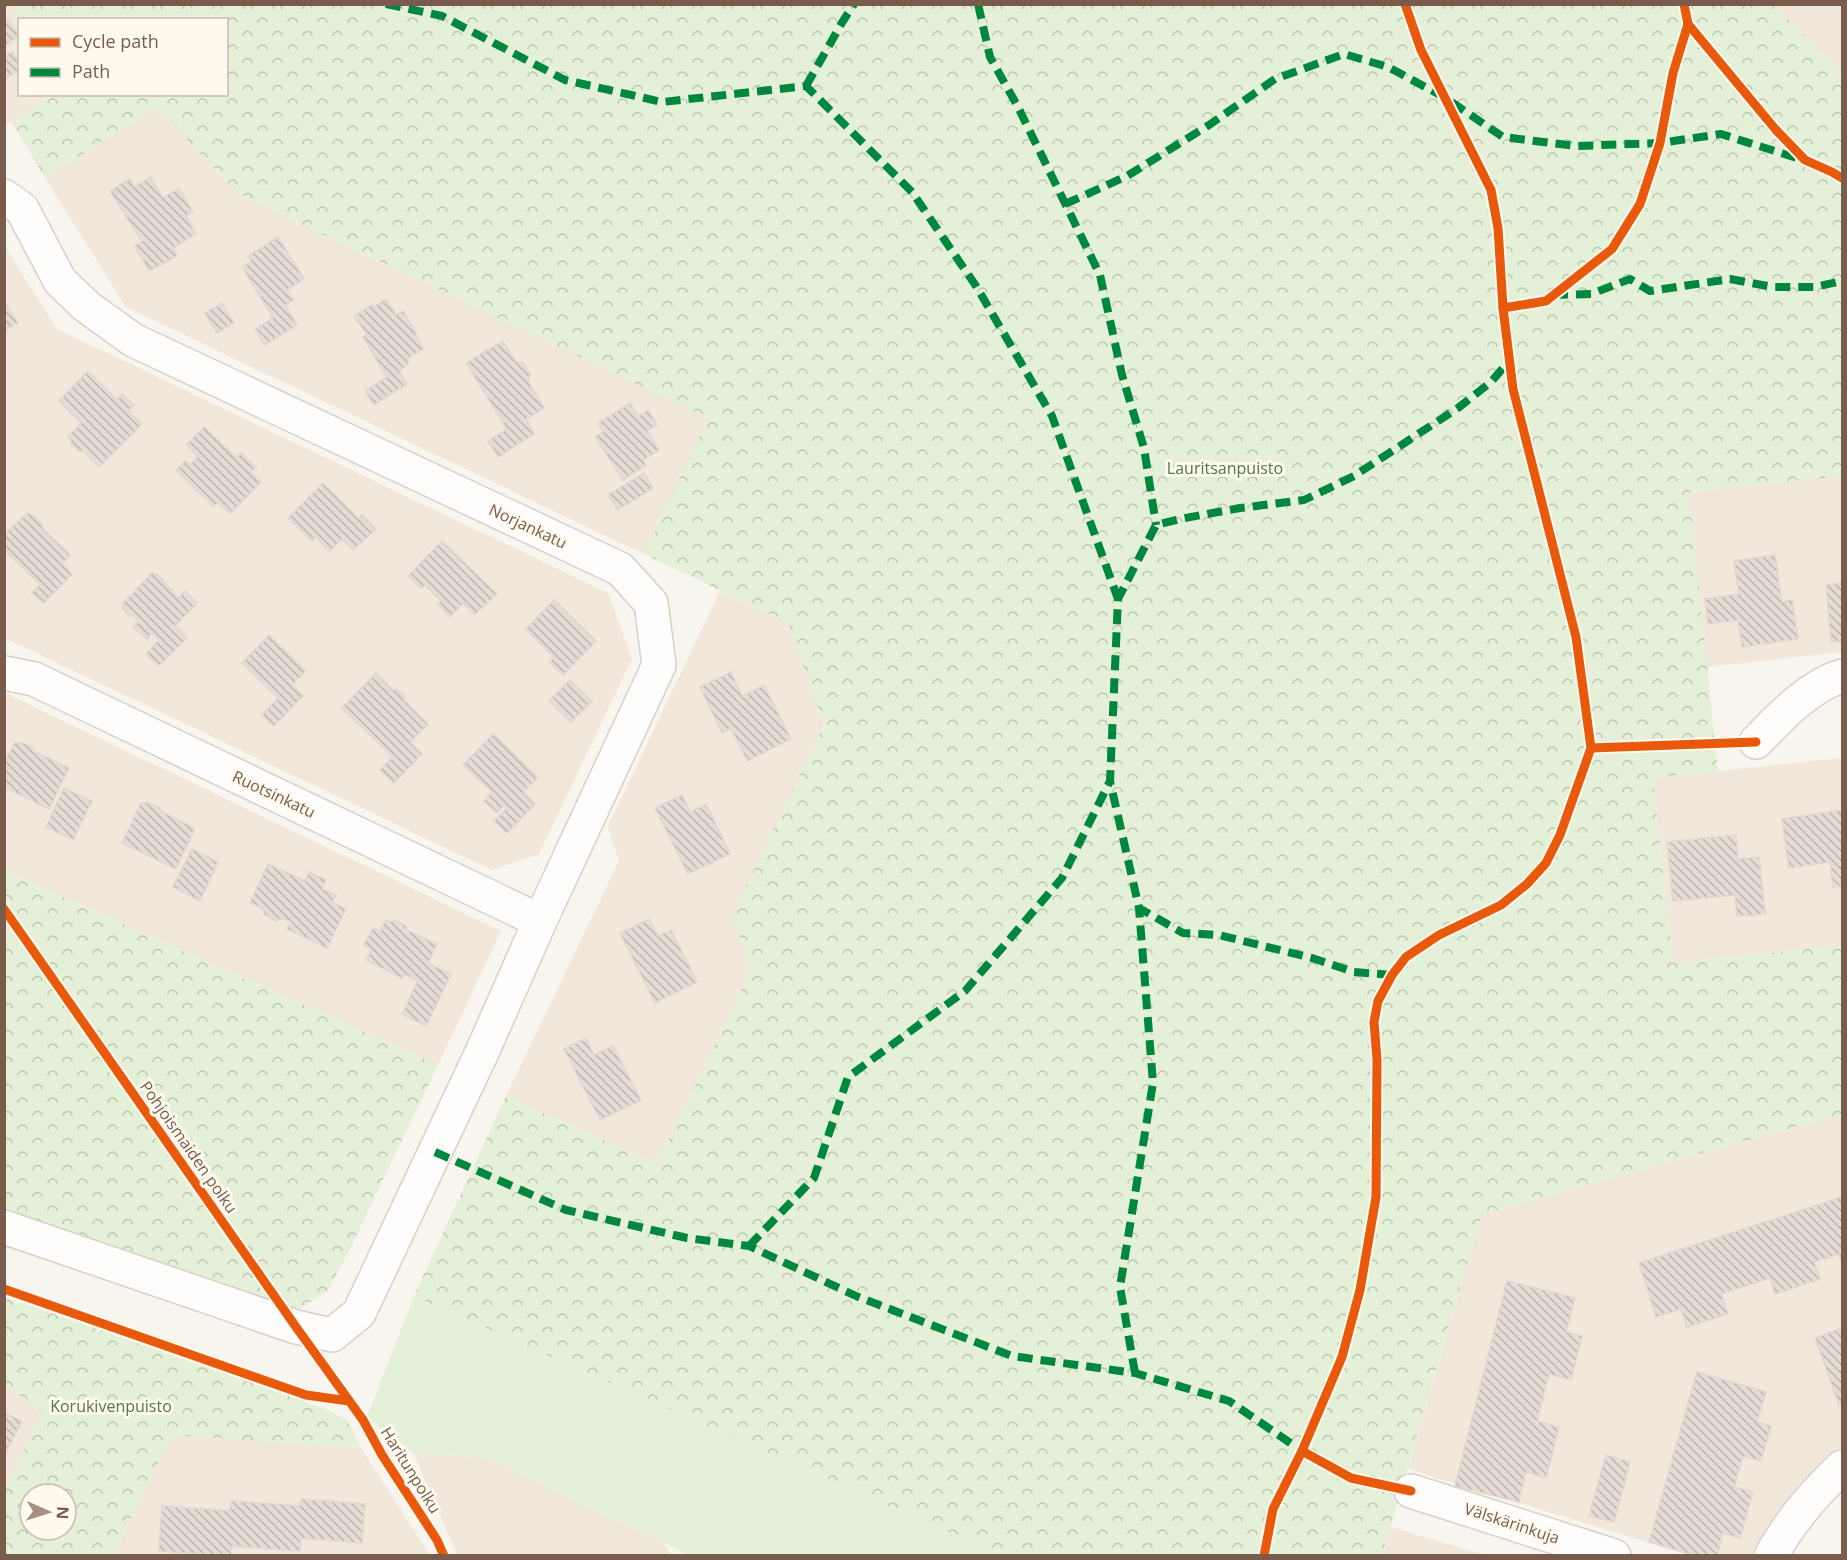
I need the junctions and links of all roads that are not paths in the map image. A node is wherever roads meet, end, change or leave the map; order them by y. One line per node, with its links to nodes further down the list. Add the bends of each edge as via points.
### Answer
1 (4, 196): 5 (street, Norjankatu, via 22,209 60,281 86,306 133,340 620,569 651,603 659,665)
2 (4, 674): 5 (street, Ruotsinkatu, via 34,679)
3 (1842, 676): 4 (street, via 1786,711)
4 (1756, 742)
5 (540, 921): 6 (street, Norjankatu, via 359,1313 332,1335 296,1327)
6 (4, 1227)
7 (1842, 1467): 10 (street, via 1791,1523)
8 (1411, 1491): 9 (street, Välskärinkuja)
9 (1614, 1556)
10 (1771, 1556)

